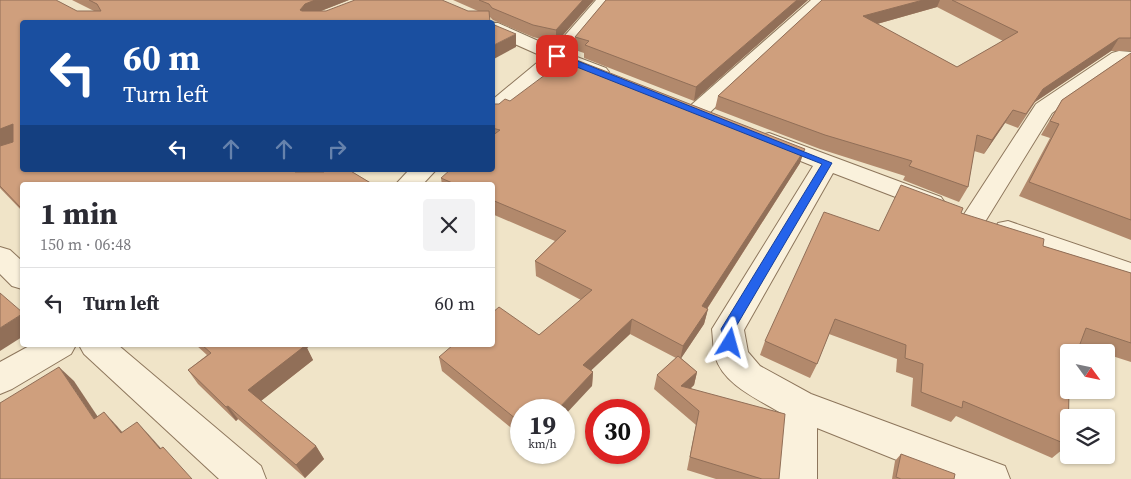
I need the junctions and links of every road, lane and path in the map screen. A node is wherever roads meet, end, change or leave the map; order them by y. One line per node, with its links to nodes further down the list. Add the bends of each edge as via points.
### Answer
1 (605, 0): 4 (street)
2 (821, 0): 8 (street)
3 (495, 28): 4 (street)
4 (557, 56): 6 (street); 7 (street)
5 (1131, 58): 15 (street, via 1119,57 1044,109)
6 (619, 80)
7 (495, 108)
8 (698, 111)
9 (754, 133): 10 (street)
10 (827, 163): 15 (street); 22 (street, via 728,329 732,357 748,376)
11 (301, 172): 13 (street)
12 (422, 172): 14 (street)
13 (313, 182)
14 (410, 182)
15 (974, 219): 17 (street)
16 (0, 257): 18 (street)
17 (1131, 274)
18 (20, 276)
19 (56, 347): 21 (street)
20 (97, 347): 23 (street)
21 (0, 379)
22 (799, 405): 24 (street); 25 (street)
23 (247, 479)
24 (798, 479)
25 (991, 479)

